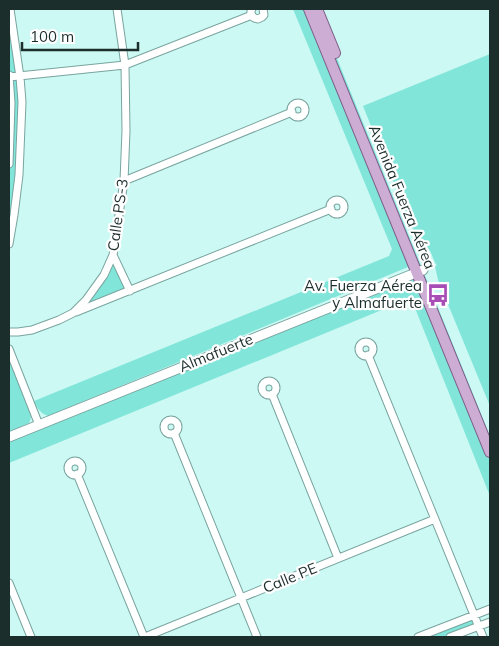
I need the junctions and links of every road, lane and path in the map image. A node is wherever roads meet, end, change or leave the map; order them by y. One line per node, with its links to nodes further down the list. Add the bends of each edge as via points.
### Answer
1 (10, 9): 9 (street)
2 (116, 9): 7 (street, Calle PS-3)
3 (263, 9): 6 (street, via 264,15 260,19 255,19)
4 (309, 9): 17 (main road, Avenida Fuerza Aérea)
5 (317, 9): 17 (main road, Avenida Fuerza Aérea)
6 (252, 12): 7 (street)
7 (124, 66): 9 (street); 12 (street, Calle PS-3)
8 (9, 76): 9 (street); 11 (street)
9 (20, 77): 14 (street, via 19,175)
10 (292, 112): 12 (street)
11 (9, 164)
12 (124, 180): 16 (street, Calle PS-3)
13 (331, 209): 18 (street)
14 (11, 215): 15 (street)
15 (9, 244)
16 (113, 254): 18 (street); 19 (street, Calle PS-3, via 104,275)
17 (420, 271): 24 (street, Almafuerte); 26 (main road, Avenida Fuerza Aérea); 28 (main road, Avenida Fuerza Aérea)
18 (130, 291): 19 (street)
19 (73, 313): 20 (street, Calle PS-3, via 32,330)
20 (9, 332)
21 (9, 349): 24 (street)
22 (368, 356): 30 (street)
23 (272, 394): 31 (street)
24 (39, 425): 27 (street, Almafuerte)
25 (174, 433): 33 (street)
26 (490, 436)
27 (9, 437)
28 (490, 452)
29 (77, 474): 39 (street)
30 (435, 519): 31 (street, Calle PE); 35 (street)
31 (338, 558): 33 (street, Calle PE)
32 (9, 583): 38 (street)
33 (241, 598): 39 (street, Calle PE); 40 (street)
34 (490, 609): 35 (street)
35 (474, 615): 37 (street); 41 (street)
36 (490, 622): 37 (street)
37 (479, 626): 42 (street); 43 (street)
38 (31, 637)
39 (144, 637)
40 (257, 637)
41 (418, 637)
42 (450, 637)
43 (484, 637)

